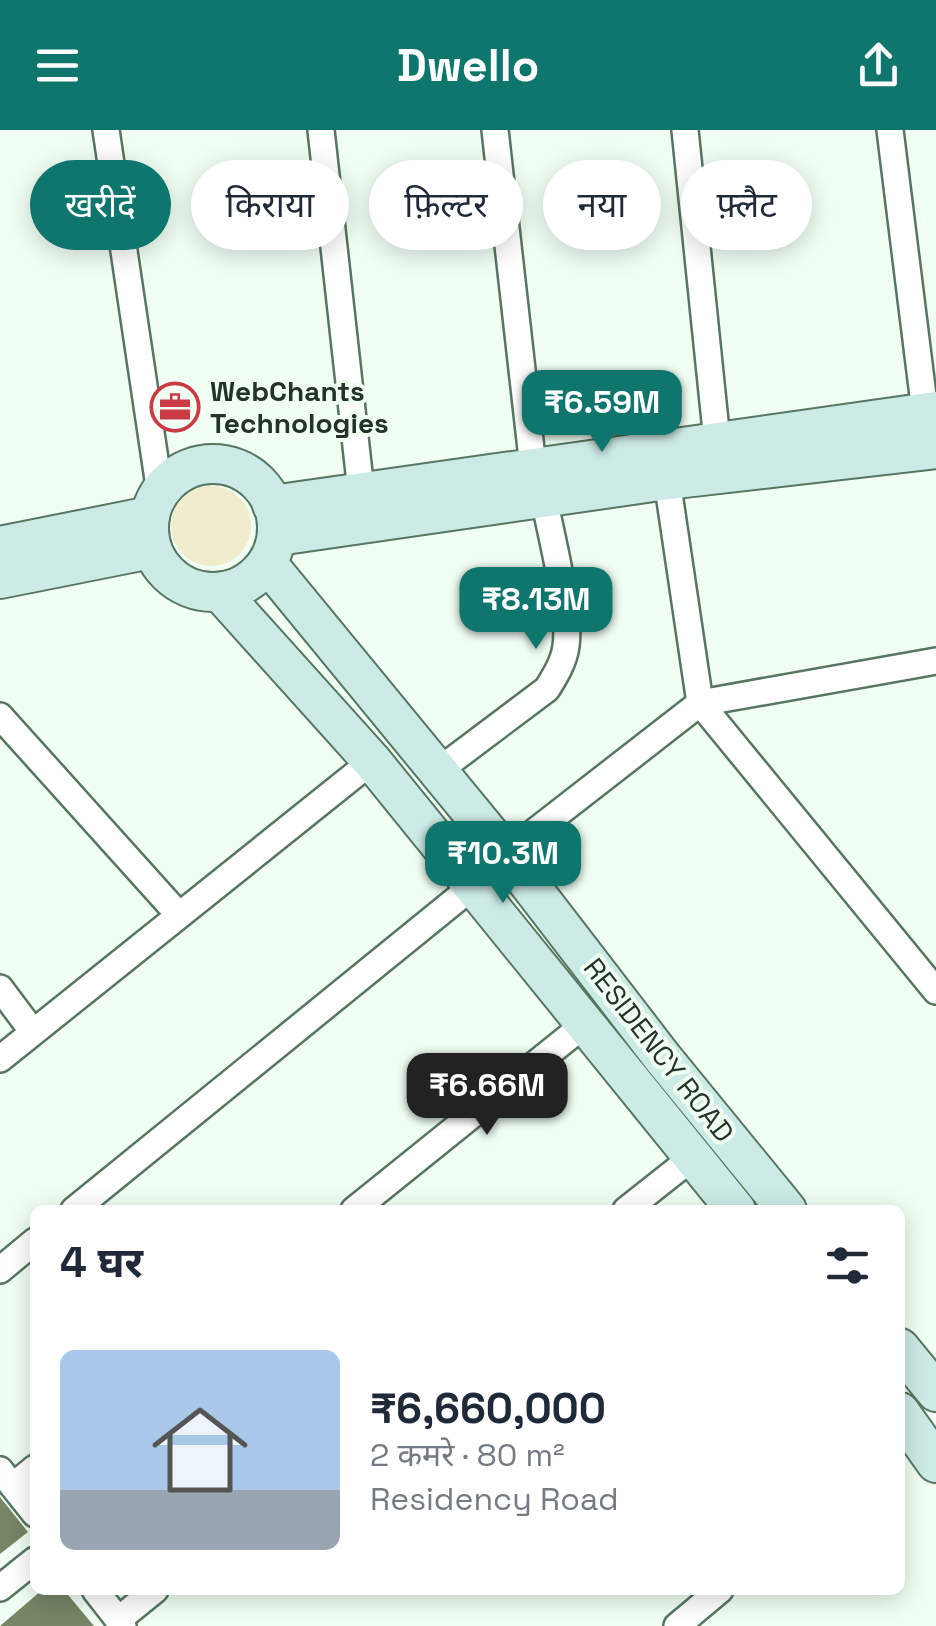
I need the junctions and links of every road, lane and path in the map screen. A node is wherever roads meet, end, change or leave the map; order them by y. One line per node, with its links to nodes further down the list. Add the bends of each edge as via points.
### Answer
1 (106, 130): 12 (street)
2 (321, 130): 11 (street)
3 (495, 130): 10 (street)
4 (685, 130): 7 (street)
5 (890, 130): 6 (street)
6 (930, 412): 7 (main road)
7 (717, 440): 10 (main road)
8 (935, 458): 9 (main road)
9 (666, 480): 10 (main road); 17 (street)
10 (538, 482): 11 (main road); 13 (main road); 20 (street, via 566,648 548,690)
11 (362, 491): 13 (main road)
12 (154, 519): 13 (main road, via 180,473 223,465 260,486); 14 (main road); 15 (main road, via 162,568 178,583)
13 (272, 534): 15 (main road, via 254,577); 20 (main road, RESIDENCY ROAD)
14 (0, 552)
15 (220, 592): 19 (main road, RESIDENCY ROAD)
16 (936, 661): 17 (street)
17 (700, 703): 21 (street); 25 (street)
18 (0, 716): 23 (street)
19 (372, 761): 22 (main road, RESIDENCY ROAD); 23 (street)
20 (438, 771): 21 (main road, RESIDENCY ROAD)
21 (506, 854): 34 (main road, RESIDENCY ROAD)
22 (473, 886): 26 (main road, RESIDENCY ROAD); 30 (street)
23 (179, 915): 27 (street)
24 (0, 988): 27 (street)
25 (936, 991)
26 (584, 1024): 29 (main road, RESIDENCY ROAD); 31 (street)
27 (33, 1032): 28 (street)
28 (0, 1058)
29 (692, 1157): 32 (street); 33 (main road, RESIDENCY ROAD)
30 (80, 1205)
31 (360, 1205)
32 (632, 1205)
33 (732, 1205)
34 (784, 1205)
35 (30, 1246): 36 (street)
36 (0, 1270)
37 (905, 1354): 38 (main road)
38 (936, 1392)
39 (905, 1427): 40 (main road)
40 (936, 1462)
41 (30, 1470): 42 (street)
42 (6, 1478): 43 (street)
43 (30, 1508)
44 (30, 1564): 45 (street)
45 (0, 1588)
46 (99, 1595): 49 (street)
47 (150, 1595): 49 (street)
48 (714, 1595): 50 (street)
49 (121, 1623)
50 (677, 1626)

